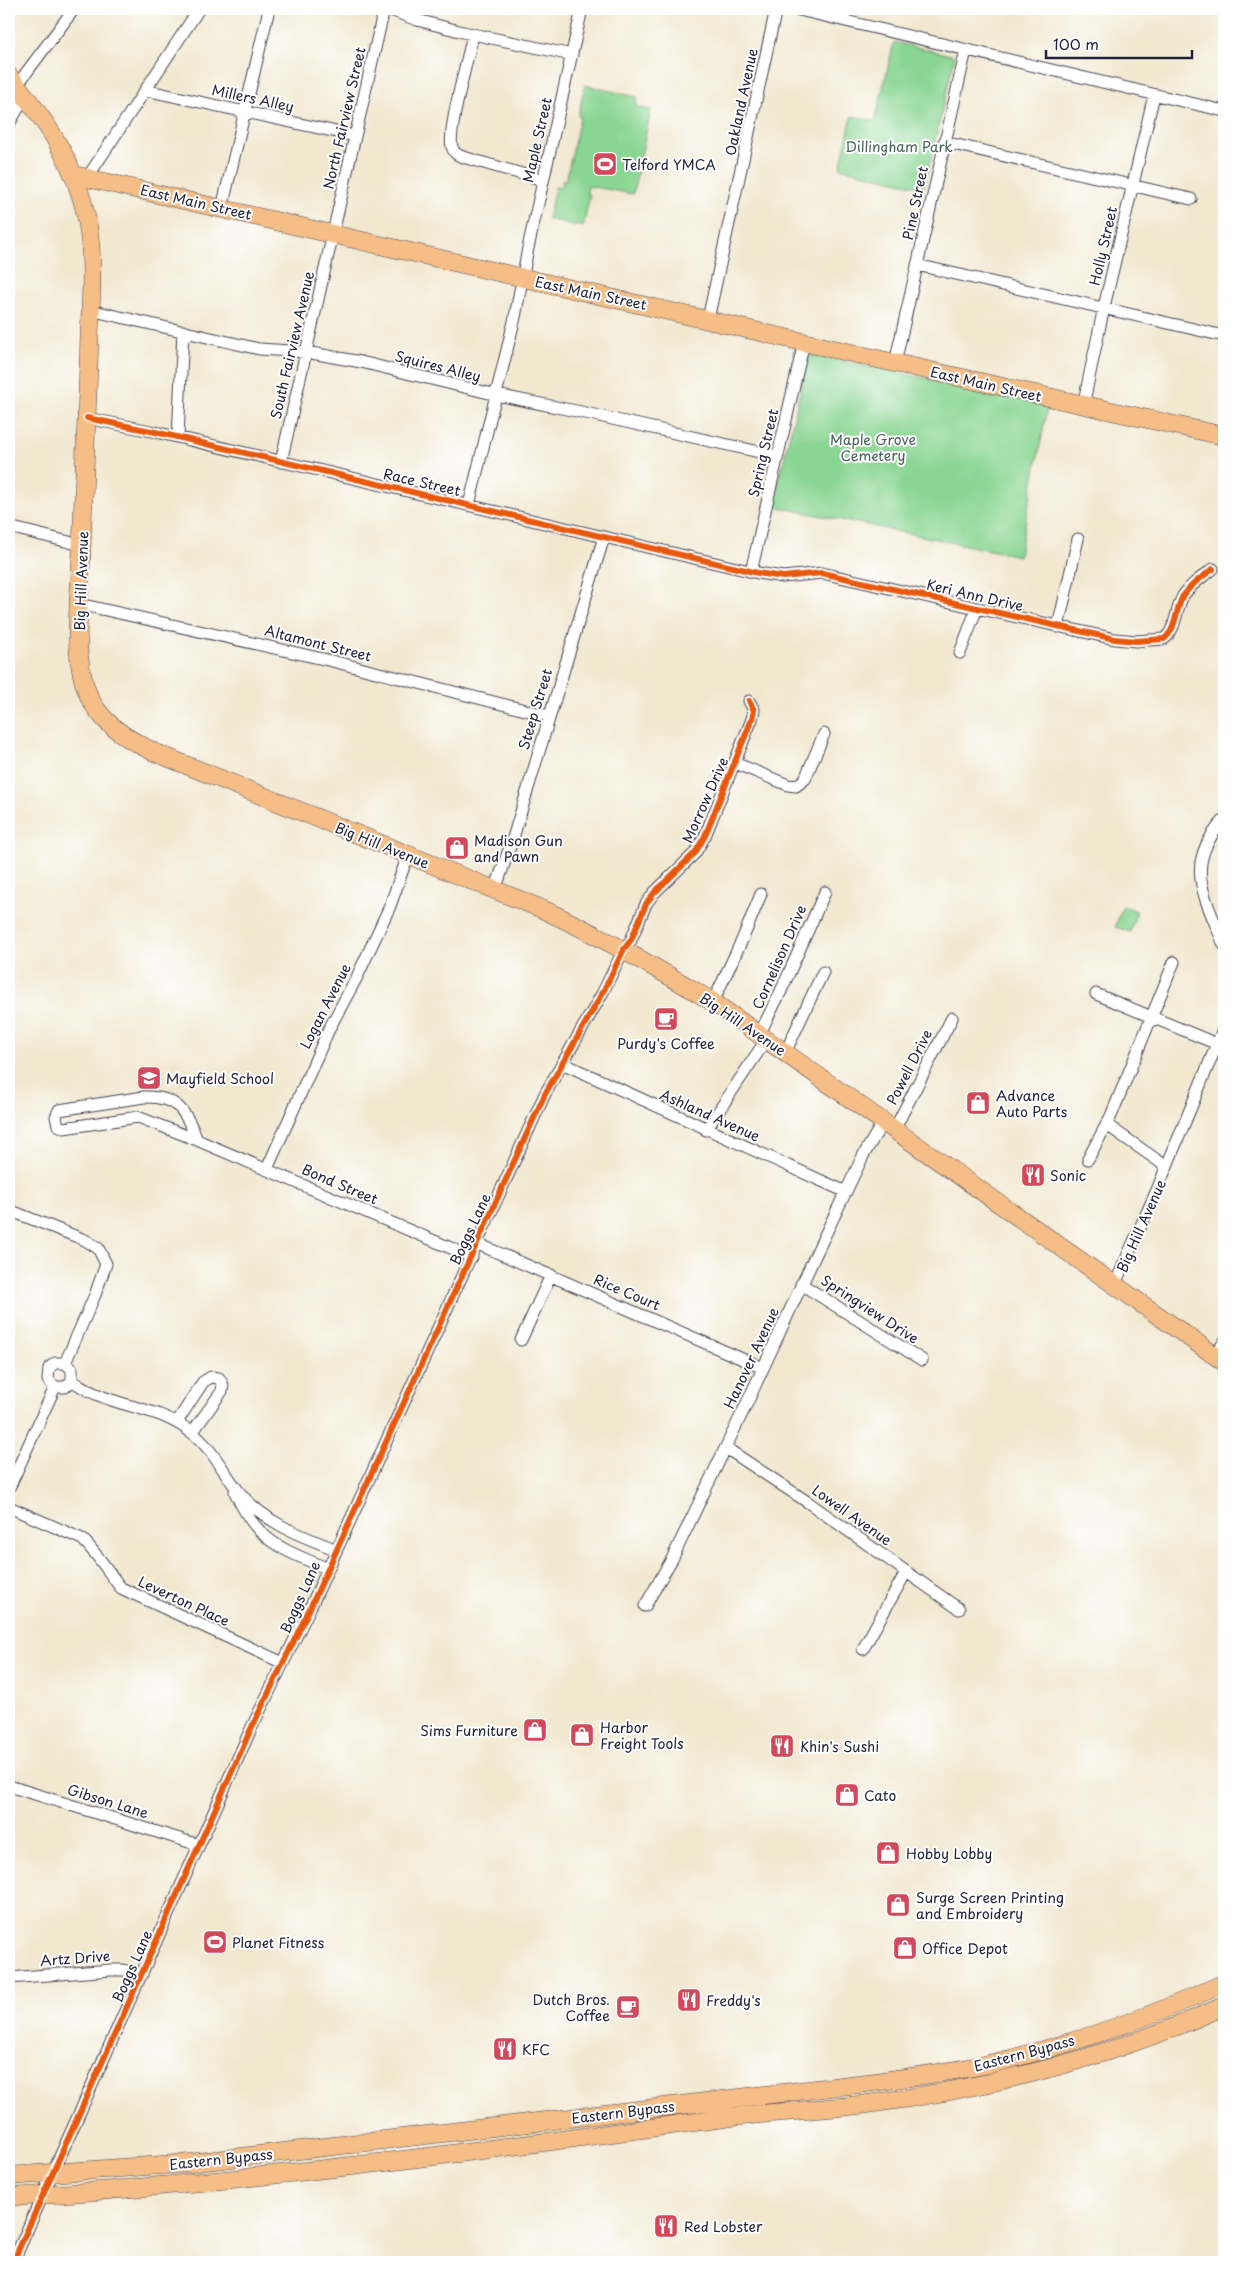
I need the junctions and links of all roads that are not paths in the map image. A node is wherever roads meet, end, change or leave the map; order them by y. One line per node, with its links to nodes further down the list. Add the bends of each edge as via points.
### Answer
1 (74, 9): 11 (street)
2 (199, 9): 12 (street)
3 (269, 9): 15 (street)
4 (386, 9): 8 (street); 17 (street, North Fairview Street)
5 (582, 9): 10 (street, Maple Street)
6 (776, 9): 29 (street, Oakland Avenue)
7 (795, 9): 9 (street)
8 (473, 34): 10 (street); 20 (street, via 456,107 452,148 463,157)
9 (966, 50): 13 (street); 18 (street, Pine Street)
10 (572, 55): 20 (street, Maple Street)
11 (17, 86): 16 (street); 19 (main road)
12 (145, 90): 15 (street, Millers Alley); 19 (street)
13 (1154, 95): 14 (street); 21 (street, Holly Street)
14 (1224, 111)
15 (245, 112): 17 (street, Millers Alley); 23 (street)
16 (9, 124)
17 (355, 136): 24 (street, North Fairview Street)
18 (944, 142): 21 (street); 25 (street, Pine Street)
19 (81, 176): 23 (main road, East Main Street); 28 (main road, Big Hill Avenue, via 90,245)
20 (543, 180): 26 (street, Maple Street)
21 (1133, 186): 22 (street); 27 (street, Holly Street)
22 (1191, 199)
23 (222, 208): 24 (main road, East Main Street)
24 (333, 234): 26 (main road, East Main Street); 33 (street, South Fairview Avenue)
25 (917, 264): 27 (street); 34 (street, Pine Street)
26 (522, 278): 29 (main road, East Main Street); 35 (street, Maple Street)
27 (1104, 307): 31 (street); 36 (street, Holly Street)
28 (90, 310): 30 (street, Squires Alley); 37 (main road, Big Hill Avenue)
29 (708, 319): 32 (main road, East Main Street)
30 (183, 331): 33 (street, Squires Alley, via 259,349); 39 (street)
31 (1224, 336)
32 (804, 342): 34 (main road, East Main Street); 40 (street, Spring Street)
33 (306, 352): 35 (street, Squires Alley, via 361,362); 41 (street, South Fairview Avenue)
34 (895, 363): 36 (main road, East Main Street)
35 (497, 396): 40 (street, Squires Alley); 42 (street, Maple Street)
36 (1083, 406): 38 (main road, East Main Street)
37 (87, 418): 39 (street, Race Street); 46 (main road, Big Hill Avenue)
38 (1224, 436)
39 (178, 437): 41 (street, Race Street)
40 (778, 456): 48 (street, Spring Street)
41 (281, 462): 42 (street, Race Street)
42 (469, 505): 44 (street, Race Street)
43 (9, 527): 46 (street)
44 (604, 537): 48 (street, Race Street); 54 (street, Steep Street)
45 (1078, 539): 51 (street)
46 (81, 545): 49 (main road, Big Hill Avenue)
47 (1213, 569): 51 (street, Keri Ann Drive, via 1188,590 1169,635 1156,641 1115,640)
48 (752, 572): 50 (street, Keri Ann Drive, via 783,577 822,574)
49 (79, 604): 54 (street, Altamont Street, via 332,661); 58 (main road, Big Hill Avenue, via 79,663 88,694 112,727 128,740)
50 (977, 608): 51 (street, Keri Ann Drive); 52 (street)
51 (1058, 627)
52 (960, 653)
53 (749, 700): 56 (street, Morrow Drive, via 754,710)
54 (548, 716): 59 (street, Steep Street)
55 (824, 734): 56 (street, via 805,779 796,786)
56 (735, 763): 64 (street, Morrow Drive, via 699,848 650,898)
57 (1224, 820): 62 (street, via 1205,847 1200,869 1202,887)
58 (408, 855): 59 (main road, Big Hill Avenue); 82 (street, Logan Avenue, via 390,906 322,1044)
59 (495, 890): 64 (main road, Big Hill Avenue)
60 (825, 892): 72 (street, Cornelison Drive)
61 (761, 894): 68 (street)
62 (1220, 918): 63 (street)
63 (1224, 945)
64 (624, 949): 68 (main road, Big Hill Avenue); 75 (street, Boggs Lane)
65 (1174, 962): 69 (street)
66 (823, 972): 74 (street)
67 (1096, 994): 69 (street)
68 (713, 1002): 72 (main road, Big Hill Avenue)
69 (1152, 1016): 73 (street); 76 (street)
70 (952, 1018): 77 (street, Powell Drive)
71 (1224, 1027): 73 (street, Big Hill Avenue)
72 (763, 1037): 74 (main road, Big Hill Avenue); 78 (street, Cornelison Drive)
73 (1217, 1044): 81 (street, Big Hill Avenue)
74 (785, 1053): 77 (main road, Big Hill Avenue)
75 (562, 1063): 78 (street, Ashland Avenue); 85 (street, Boggs Lane, via 540,1104)
76 (1106, 1125): 80 (street); 81 (street, Big Hill Avenue)
77 (888, 1126): 83 (street, Hanover Avenue); 89 (main road, Big Hill Avenue)
78 (706, 1130): 83 (street, Ashland Avenue)
79 (197, 1140): 79 (street, Bond Street, via 182,1110 160,1097 59,1110 56,1117 58,1126 64,1128 138,1117); 82 (street, Bond Street)
80 (1088, 1158)
81 (1167, 1167): 89 (street, Big Hill Avenue)
82 (267, 1169): 86 (street, Bond Street)
83 (846, 1192): 88 (street, Hanover Avenue)
84 (9, 1210): 93 (street, via 85,1240 98,1248 106,1264)
85 (478, 1244): 86 (street, Boggs Lane); 87 (street, Rice Court)
86 (472, 1256): 103 (street, Boggs Lane)
87 (551, 1275): 90 (street); 94 (street, Rice Court)
88 (801, 1284): 92 (street, Springview Drive); 94 (street, Hanover Avenue)
89 (1115, 1284): 91 (main road, Big Hill Avenue)
90 (521, 1340)
91 (1221, 1353)
92 (922, 1360)
93 (66, 1363): 95 (street, via 72,1369); 96 (street, via 55,1363 49,1368 48,1380)
94 (763, 1368): 99 (street, Hanover Avenue)
95 (72, 1381): 96 (street); 97 (street, via 96,1395 158,1413)
96 (55, 1387): 101 (street)
97 (177, 1422): 98 (street); 98 (street, via 203,1382 211,1377 219,1378 222,1391)
98 (192, 1433): 100 (street)
99 (726, 1448): 105 (street, Lowell Avenue); 106 (street, Hanover Avenue)
100 (231, 1481): 103 (street, via 265,1516 293,1532); 104 (street, via 248,1519 262,1535 285,1550)
101 (9, 1488)
102 (9, 1507): 109 (street, Leverton Place, via 82,1539 121,1588)
103 (335, 1549): 104 (street, Boggs Lane)
104 (326, 1568): 109 (street, Boggs Lane)
105 (906, 1572): 107 (street, Lowell Avenue); 108 (street)
106 (645, 1606)
107 (959, 1608)
108 (863, 1649)
109 (283, 1663): 111 (street, Boggs Lane)
110 (9, 1786): 111 (street, Gibson Lane)
111 (200, 1845): 112 (street, Boggs Lane)
112 (142, 1975): 113 (street, Artz Drive, via 111,1970); 118 (street, Boggs Lane)
113 (9, 1978)
114 (1224, 1983): 116 (main road, Eastern Bypass, via 1130,2023 998,2062)
115 (1224, 2006): 117 (main road, Eastern Bypass, via 1138,2042 1014,2079 939,2094)
116 (826, 2087): 117 (main road, via 823,2094 813,2100 763,2104); 118 (main road, Eastern Bypass, via 288,2152)
117 (728, 2118): 120 (main road, Eastern Bypass, via 563,2141 301,2171 156,2187)
118 (52, 2174): 119 (main road, Eastern Bypass); 120 (street, Boggs Lane)
119 (9, 2176)
120 (42, 2195): 121 (main road, Eastern Bypass); 122 (street, Boggs Lane)
121 (9, 2197)
122 (12, 2262)

